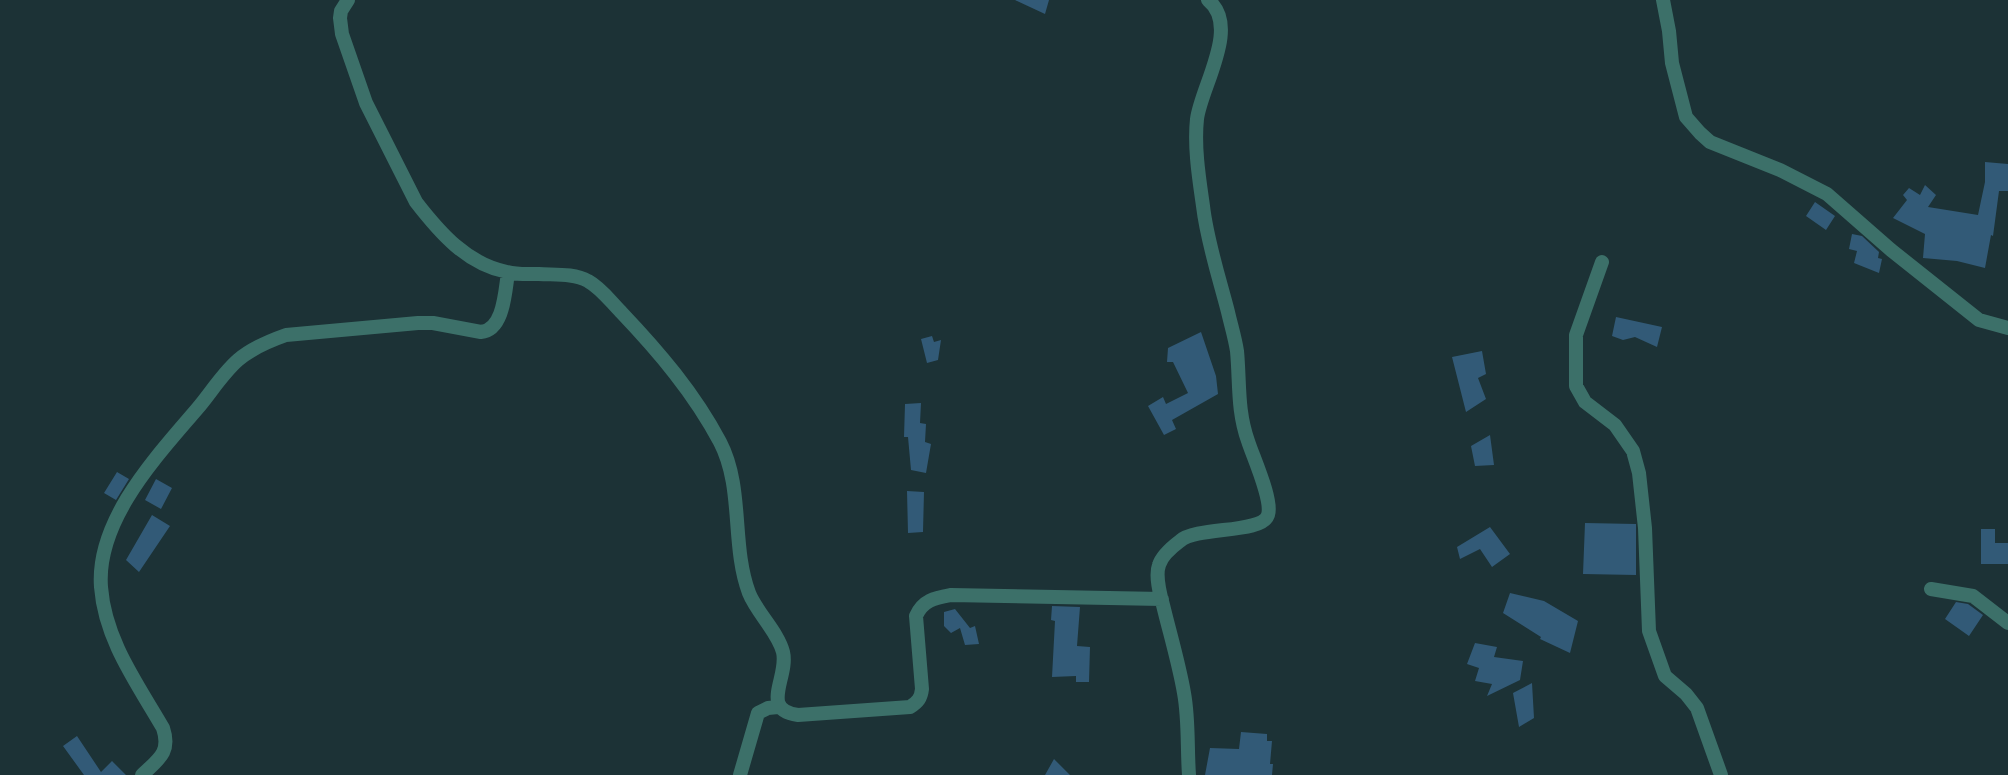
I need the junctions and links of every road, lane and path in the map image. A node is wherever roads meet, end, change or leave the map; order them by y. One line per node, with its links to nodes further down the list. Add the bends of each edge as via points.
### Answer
1 (348, 0): 5 (street, via 341,11 342,34 366,103 416,202 464,254)
2 (1208, 0): 8 (street, via 1219,14 1221,33 1197,120 1198,168 1203,209 1237,351 1242,424 1262,477 1268,515 1265,521 1252,526 1184,538 1158,565)
3 (1663, 0): 6 (street, via 1672,63 1686,117 1700,133 1710,142 1780,170 1827,195 1979,320)
4 (1602, 262): 14 (street, via 1576,335 1576,386 1585,402 1615,425 1633,451 1645,528 1649,631 1665,676 1697,708)
5 (508, 273): 10 (street, via 580,278 597,287 677,374 720,441 732,477 749,594 784,654); 11 (street, via 500,315 489,331 418,323 286,335 270,340 237,361 144,472 113,526 103,556 101,585 114,642 166,738 161,756)
6 (2008, 328)
7 (1931, 590): 9 (street, via 1973,596)
8 (1162, 599): 10 (street, via 937,597 920,607 916,616 922,689 921,697 910,708 798,716); 13 (street, via 1185,695)
9 (2008, 623)
10 (778, 707): 12 (street, via 758,713)
11 (142, 775)
12 (740, 775)
13 (1189, 775)
14 (1721, 775)

